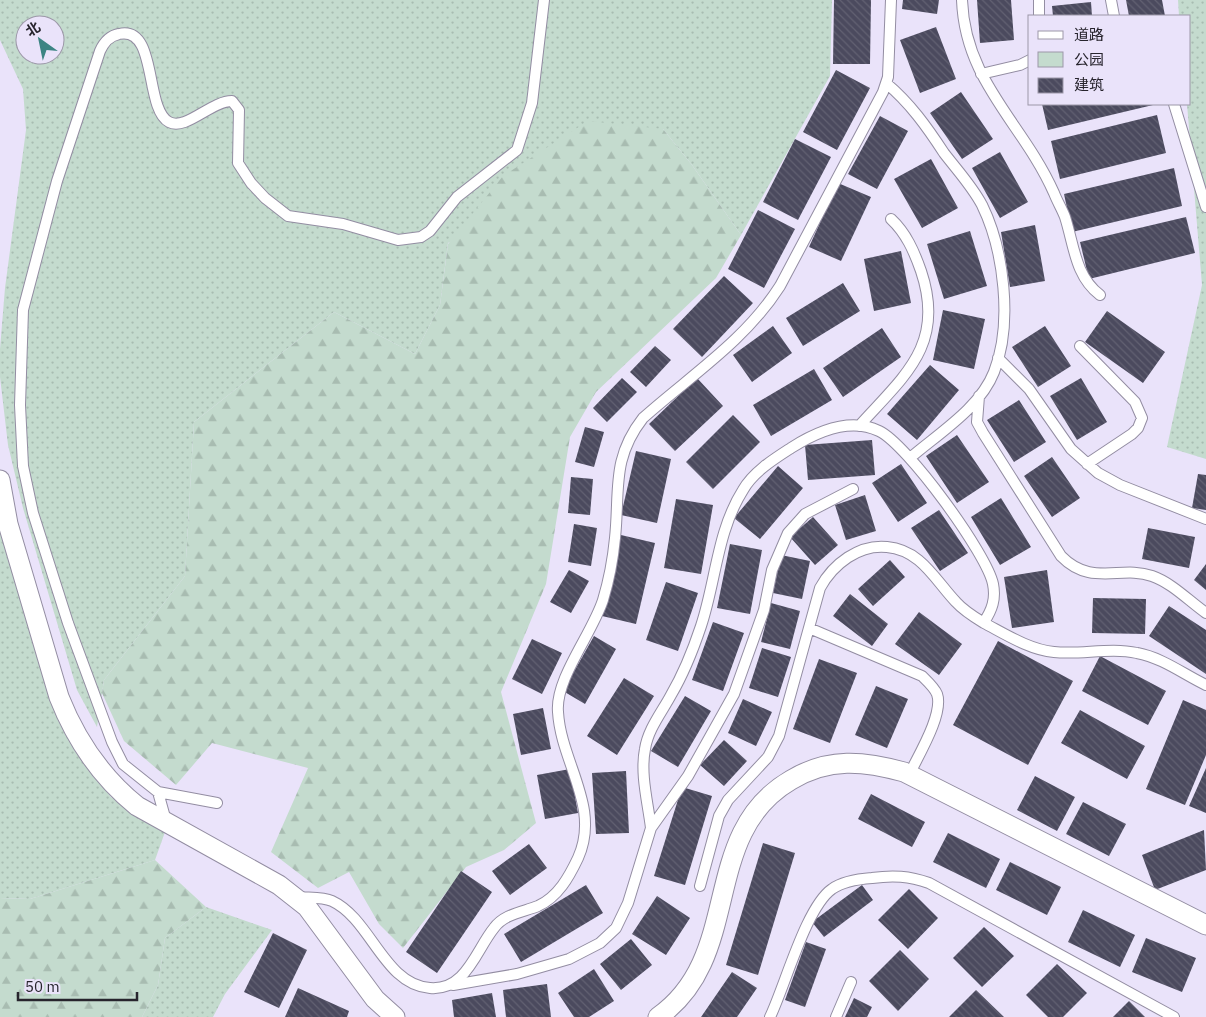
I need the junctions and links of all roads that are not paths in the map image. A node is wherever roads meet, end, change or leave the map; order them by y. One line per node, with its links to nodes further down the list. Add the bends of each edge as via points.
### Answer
1 (544, 0): 29 (lane, via 532,103 517,150 458,196 430,231 412,240 398,240 343,224 288,216 265,198 241,171 238,163 239,110 232,101 220,102 186,122 169,123 157,106 146,58 138,40 132,34 116,34 104,42 57,181 23,310 20,405 23,466 33,514 68,623 112,742 123,764)
2 (891, 0): 10 (lane)
3 (962, 0): 9 (lane, via 967,43)
4 (1039, 0): 6 (lane)
5 (1111, 0): 7 (lane)
6 (1039, 15)
7 (1114, 15)
8 (1028, 61): 9 (lane)
9 (981, 74): 14 (lane, via 1047,177 1064,216 1083,276)
10 (886, 83): 16 (lane, via 905,98 982,205 996,244 1003,287 1004,320); 37 (lane, via 765,310 726,349 643,418 631,433 618,470 615,539 603,600 558,698 560,727 584,810 585,839 560,889 540,905 500,922 468,970)
11 (1174, 105): 12 (lane)
12 (1206, 207)
13 (891, 219): 18 (lane, via 905,235 917,259 927,294 928,327 912,366)
14 (1100, 295)
15 (1080, 346): 20 (lane, via 1135,402 1142,418 1132,434)
16 (998, 358): 17 (lane, via 994,372); 20 (lane, via 1028,388 1072,449)
17 (979, 396): 19 (lane); 24 (lane, via 977,422 1068,564 1102,575 1151,575)
18 (858, 426): 19 (lane, via 879,431 897,443); 32 (lane, via 842,426 820,433 776,458 744,488 734,507 725,528 698,637 686,667 651,729 645,749 644,769)
19 (910, 458): 25 (lane, via 985,563 993,583 994,600 992,611)
20 (1087, 464): 23 (lane, via 1120,485)
21 (0, 480): 31 (street, via 8,524 69,722 116,790)
22 (853, 489): 32 (lane, via 805,514 788,533 775,562 764,610 734,694 688,776)
23 (1206, 519)
24 (1206, 613)
25 (984, 622): 26 (lane, via 956,603 923,563 910,553 886,546 873,547 848,557 825,579); 27 (lane, via 1038,650 1143,654)
26 (809, 628): 28 (lane, via 922,676 930,684 937,695 938,709); 33 (lane, via 779,736 768,757 728,800 719,816)
27 (1206, 685)
28 (909, 774): 35 (street); 39 (street, via 868,763 830,765 783,784 760,804 735,847 713,937 704,960 688,991)
29 (158, 792): 30 (lane); 31 (lane)
30 (217, 803)
31 (166, 824): 34 (street)
32 (651, 828): 37 (lane, via 624,914 616,928 600,943 546,966)
33 (700, 886)
34 (296, 897): 37 (lane, via 331,901 338,905 359,924 402,978 413,984); 38 (street, via 375,999)
35 (1206, 925)
36 (851, 982): 41 (lane)
37 (438, 988)
38 (395, 1017)
39 (658, 1017)
40 (770, 1017): 42 (lane, via 821,900 831,889 844,883 890,875 908,876 929,883)
41 (836, 1017)
42 (1174, 1017)

